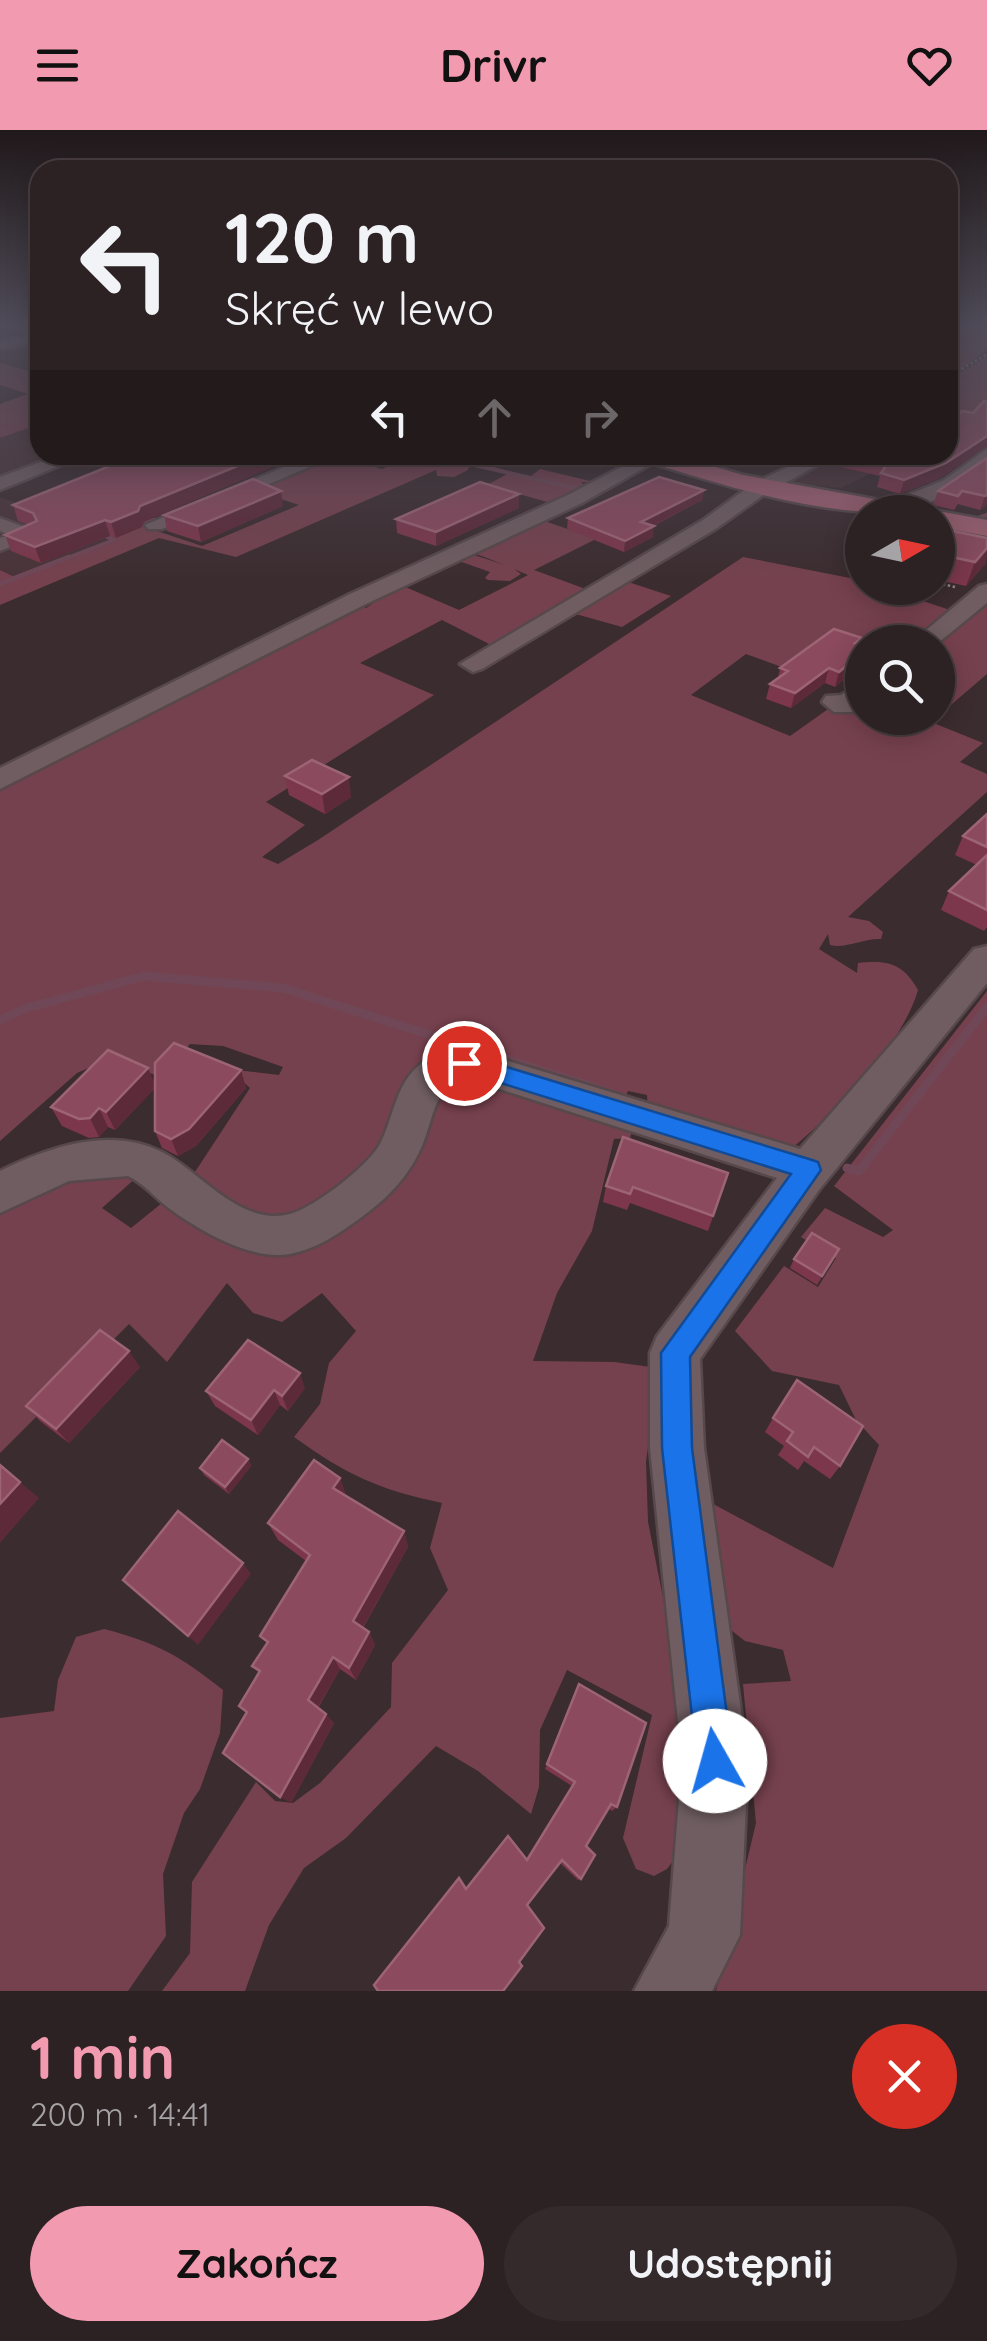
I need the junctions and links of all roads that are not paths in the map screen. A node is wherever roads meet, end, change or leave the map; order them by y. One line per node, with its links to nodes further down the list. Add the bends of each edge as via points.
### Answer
1 (987, 455): 10 (street)
2 (44, 465): 7 (street)
3 (304, 465): 14 (street)
4 (636, 465): 24 (street)
5 (680, 465): 9 (main road)
6 (807, 465): 9 (street)
7 (10, 475): 8 (street)
8 (0, 484)
9 (763, 487): 11 (main road); 21 (street)
10 (926, 495)
11 (845, 502)
12 (955, 522): 15 (main road)
13 (0, 524): 16 (street, via 28,535)
14 (156, 525)
15 (987, 528)
16 (4, 557)
17 (987, 592): 19 (street)
18 (939, 605): 19 (street)
19 (962, 612): 20 (street)
20 (946, 625)
21 (473, 664)
22 (836, 702): 23 (street)
23 (845, 705)
24 (0, 780)
25 (987, 958): 26 (street)
26 (809, 1170): 27 (street, via 464,1063 428,1077 390,1166 320,1224 292,1234 263,1234 188,1197 144,1162 79,1161 22,1177); 28 (street, via 675,1353 677,1448 715,1761 704,1935)
27 (0, 1194)
28 (670, 1991)

